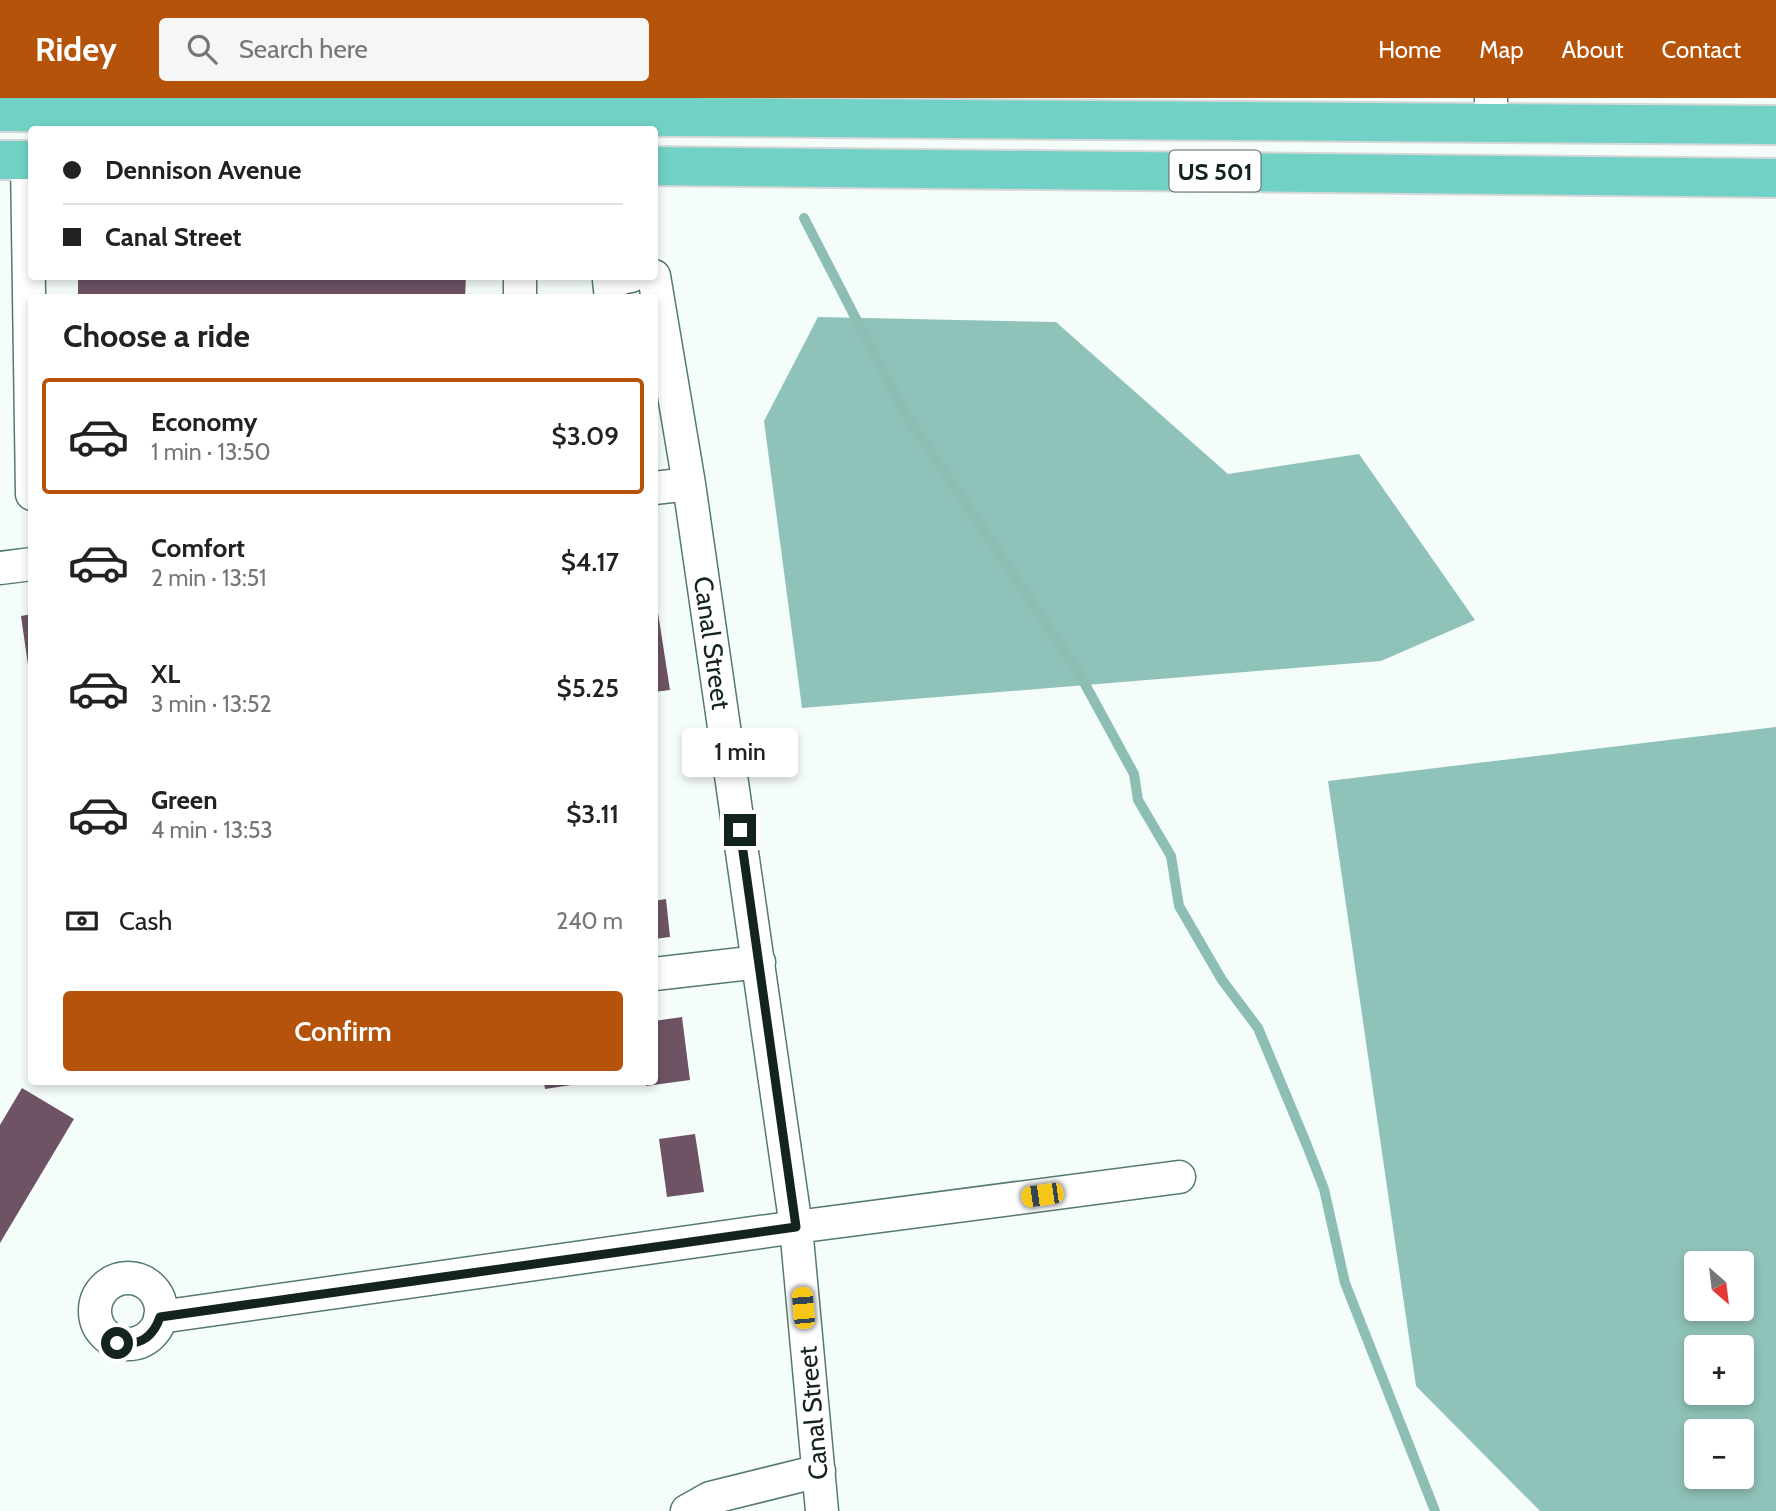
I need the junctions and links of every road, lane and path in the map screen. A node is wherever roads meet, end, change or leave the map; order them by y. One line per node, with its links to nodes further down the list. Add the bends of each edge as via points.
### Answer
1 (62, 105): 5 (main road, US 501); 6 (main road, US 501)
2 (884, 109): 3 (main road, US 501); 6 (main road, US 501)
3 (1056, 110): 4 (main road, US 501)
4 (1491, 111): 7 (main road, US 501)
5 (0, 112)
6 (611, 115)
7 (1776, 125)
8 (20, 160): 11 (street)
9 (658, 166): 10 (main road, US 501)
10 (1776, 178)
11 (28, 201)
12 (658, 323): 13 (street, Canal Street)
13 (661, 358): 14 (street, Canal Street)
14 (689, 484): 15 (street); 18 (street, Canal Street)
15 (658, 488)
16 (28, 564): 17 (street)
17 (0, 568)
18 (759, 962): 19 (street); 21 (street, Canal Street)
19 (658, 974)
20 (1179, 1177): 21 (street)
21 (796, 1227): 22 (street); 23 (street, Canal Street)
22 (160, 1317)
23 (819, 1471): 24 (street, via 709,1498); 25 (street, Canal Street)
24 (687, 1511)
25 (822, 1511)

